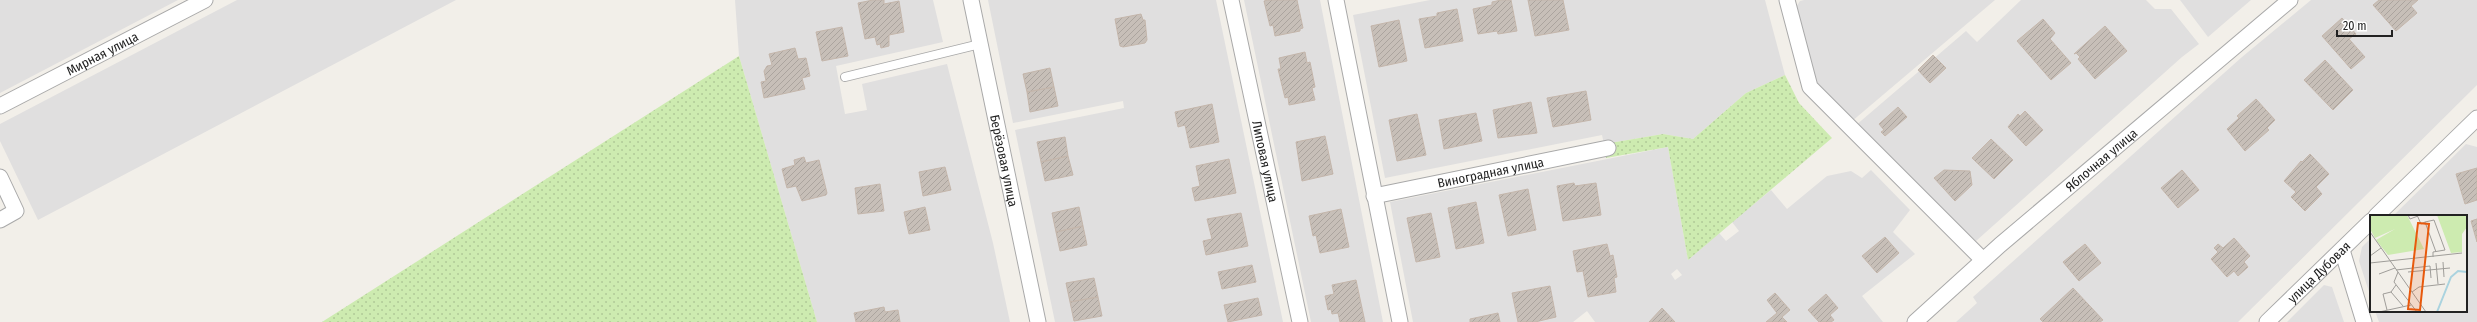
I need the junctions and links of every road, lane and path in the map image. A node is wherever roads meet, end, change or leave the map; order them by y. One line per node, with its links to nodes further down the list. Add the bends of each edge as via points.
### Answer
1 (205, 0): 9 (street, Мирная улица)
2 (971, 0): 7 (street, Берёзовая улица)
3 (1231, 0): 20 (street, Липовая улица)
4 (1787, 0): 18 (street, via 1810,87)
5 (2290, 0): 18 (street, Яблочная улица)
6 (1339, 1): 13 (street)
7 (980, 44): 8 (lane); 19 (street, Берёзовая улица)
8 (845, 77)
9 (0, 106)
10 (2477, 118): 14 (street)
11 (1608, 148): 13 (street, Виноградная улица)
12 (0, 177): 15 (street, via 16,211)
13 (1374, 196): 21 (street)
14 (2377, 215)
15 (0, 220)
16 (2370, 222): 17 (street, улица Дубовая)
17 (2342, 250): 23 (street, улица Дубовая); 24 (street)
18 (1983, 260): 22 (street, Яблочная улица)
19 (1038, 322)
20 (1300, 322)
21 (1400, 322)
22 (1915, 322)
23 (2267, 322)
24 (2364, 322)

